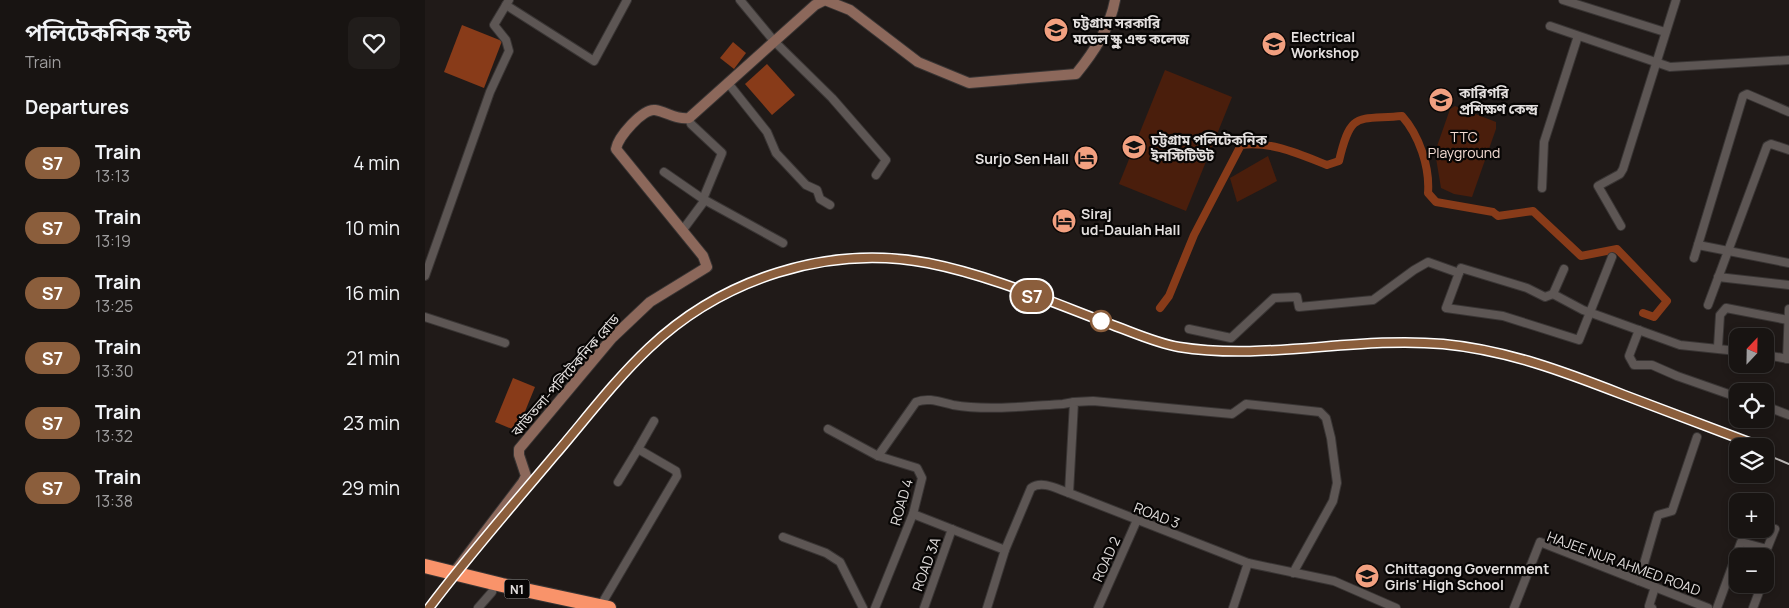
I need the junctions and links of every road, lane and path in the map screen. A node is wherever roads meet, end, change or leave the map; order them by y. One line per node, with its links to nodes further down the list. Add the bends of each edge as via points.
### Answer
1 (627, 0): 7 (street, via 594,61)
2 (739, 0): 11 (street)
3 (1115, 0): 6 (main road, via 1106,28 1076,74 969,83 918,62 850,10 825,0)
4 (1563, 0): 9 (street)
5 (1676, 0): 9 (street)
6 (811, 2): 11 (main road)
7 (508, 3): 33 (street, via 494,25 506,40 509,51 490,92)
8 (1550, 26): 10 (street)
9 (1665, 32): 13 (street)
10 (1578, 36): 13 (street); 20 (street, via 1544,142)
11 (774, 41): 14 (main road); 19 (street, via 832,98 886,160)
12 (1789, 60): 13 (street, via 1670,67)
13 (1655, 62): 23 (street, via 1623,169 1598,186)
14 (728, 83): 16 (main road); 22 (street, via 767,132 776,153 806,185 817,190 819,198)
15 (1789, 112): 26 (street, via 1745,94)
16 (689, 118): 21 (street, via 691,124 722,153); 24 (main road, ঝাউতলা-পলিটেকনিক রোড, via 647,110 618,139 616,149)
17 (1789, 150): 27 (street, via 1771,144 1767,146)
18 (663, 172): 21 (street)
19 (876, 175)
20 (1542, 188)
21 (704, 199): 24 (street); 25 (street)
22 (830, 204)
23 (1621, 226)
24 (682, 230): 70 (main road, ঝাউতলা-পলিটেকনিক রোড, via 703,256 707,267 650,302 619,332 519,449 526,476 523,482)
25 (783, 243)
26 (1698, 245): 27 (street); 29 (street)
27 (1729, 251): 30 (street); 34 (street)
28 (1612, 257): 39 (street)
29 (1694, 258)
30 (1789, 263)
31 (1564, 268): 36 (street)
32 (1459, 273): 36 (street, via 1461,268 1527,288 1545,298); 39 (street, via 1446,308 1503,316 1579,340); 42 (street, via 1428,262 1373,300 1299,307 1297,297 1274,298 1231,338)
33 (425, 276)
34 (1718, 277): 35 (street); 37 (street)
35 (1789, 285)
36 (1553, 294): 39 (street)
37 (1708, 305)
38 (1789, 310): 41 (street)
39 (1591, 313): 43 (street)
40 (425, 317): 44 (street)
41 (1788, 320): 45 (street, via 1726,308 1720,315); 48 (street)
42 (1189, 329)
43 (1639, 330): 45 (street, via 1680,344); 49 (street, via 1629,356 1633,365 1652,365)
44 (505, 343)
45 (1718, 347): 46 (street)
46 (1729, 349)
47 (1774, 357): 48 (street)
48 (1788, 359)
49 (1729, 394)
50 (1073, 402): 57 (street, via 981,407 920,400 915,402); 59 (street); 68 (street, via 1093,401 1232,414 1246,404 1320,412 1326,418 1331,438 1337,483 1333,501)
51 (1774, 409): 52 (street)
52 (1789, 415)
53 (654, 421): 56 (street)
54 (828, 429): 57 (street, ROAD 4)
55 (1697, 438): 71 (street, via 1672,511 1658,515)
56 (638, 449): 58 (street); 75 (street, via 676,471 677,476)
57 (878, 456): 60 (street, ROAD 4, via 921,472)
58 (618, 482)
59 (1069, 493): 61 (street, ROAD 3); 65 (street, ROAD 3, via 1044,485 1036,484 1031,488)
60 (913, 514): 62 (street); 80 (street, ROAD 4)
61 (1137, 520): 66 (street, ROAD 3); 82 (street, ROAD 2)
62 (952, 529): 65 (street); 81 (street, ROAD 3A)
63 (1775, 529): 88 (street, via 1767,549 1741,542)
64 (783, 536): 79 (street, via 835,556 847,573)
65 (1005, 550): 76 (street, ROAD 3)
66 (1247, 563): 68 (street, ROAD 3); 83 (street)
67 (425, 566): 70 (highway, N1)
68 (1293, 573): 84 (street, ROAD 3, via 1334,581)
69 (425, 574): 73 (highway, N1)
70 (453, 574): 75 (highway, N1)
71 (1639, 581): 72 (street, HAJEE NUR AHMED ROAD); 85 (street, HAJEE NUR AHMED ROAD, via 1540,542)
72 (1655, 587): 86 (street, via 1649,606); 87 (street, HAJEE NUR AHMED ROAD)
73 (492, 592): 77 (street); 78 (highway, N1)
74 (1759, 593): 89 (street)
75 (605, 607)
76 (989, 607)
77 (478, 608)
78 (571, 608)
79 (863, 608)
80 (875, 608)
81 (924, 608)
82 (1098, 608)
83 (1233, 608)
84 (1396, 608)
85 (1514, 608)
86 (1652, 608)
87 (1708, 608)
88 (1717, 608)
89 (1753, 608)

